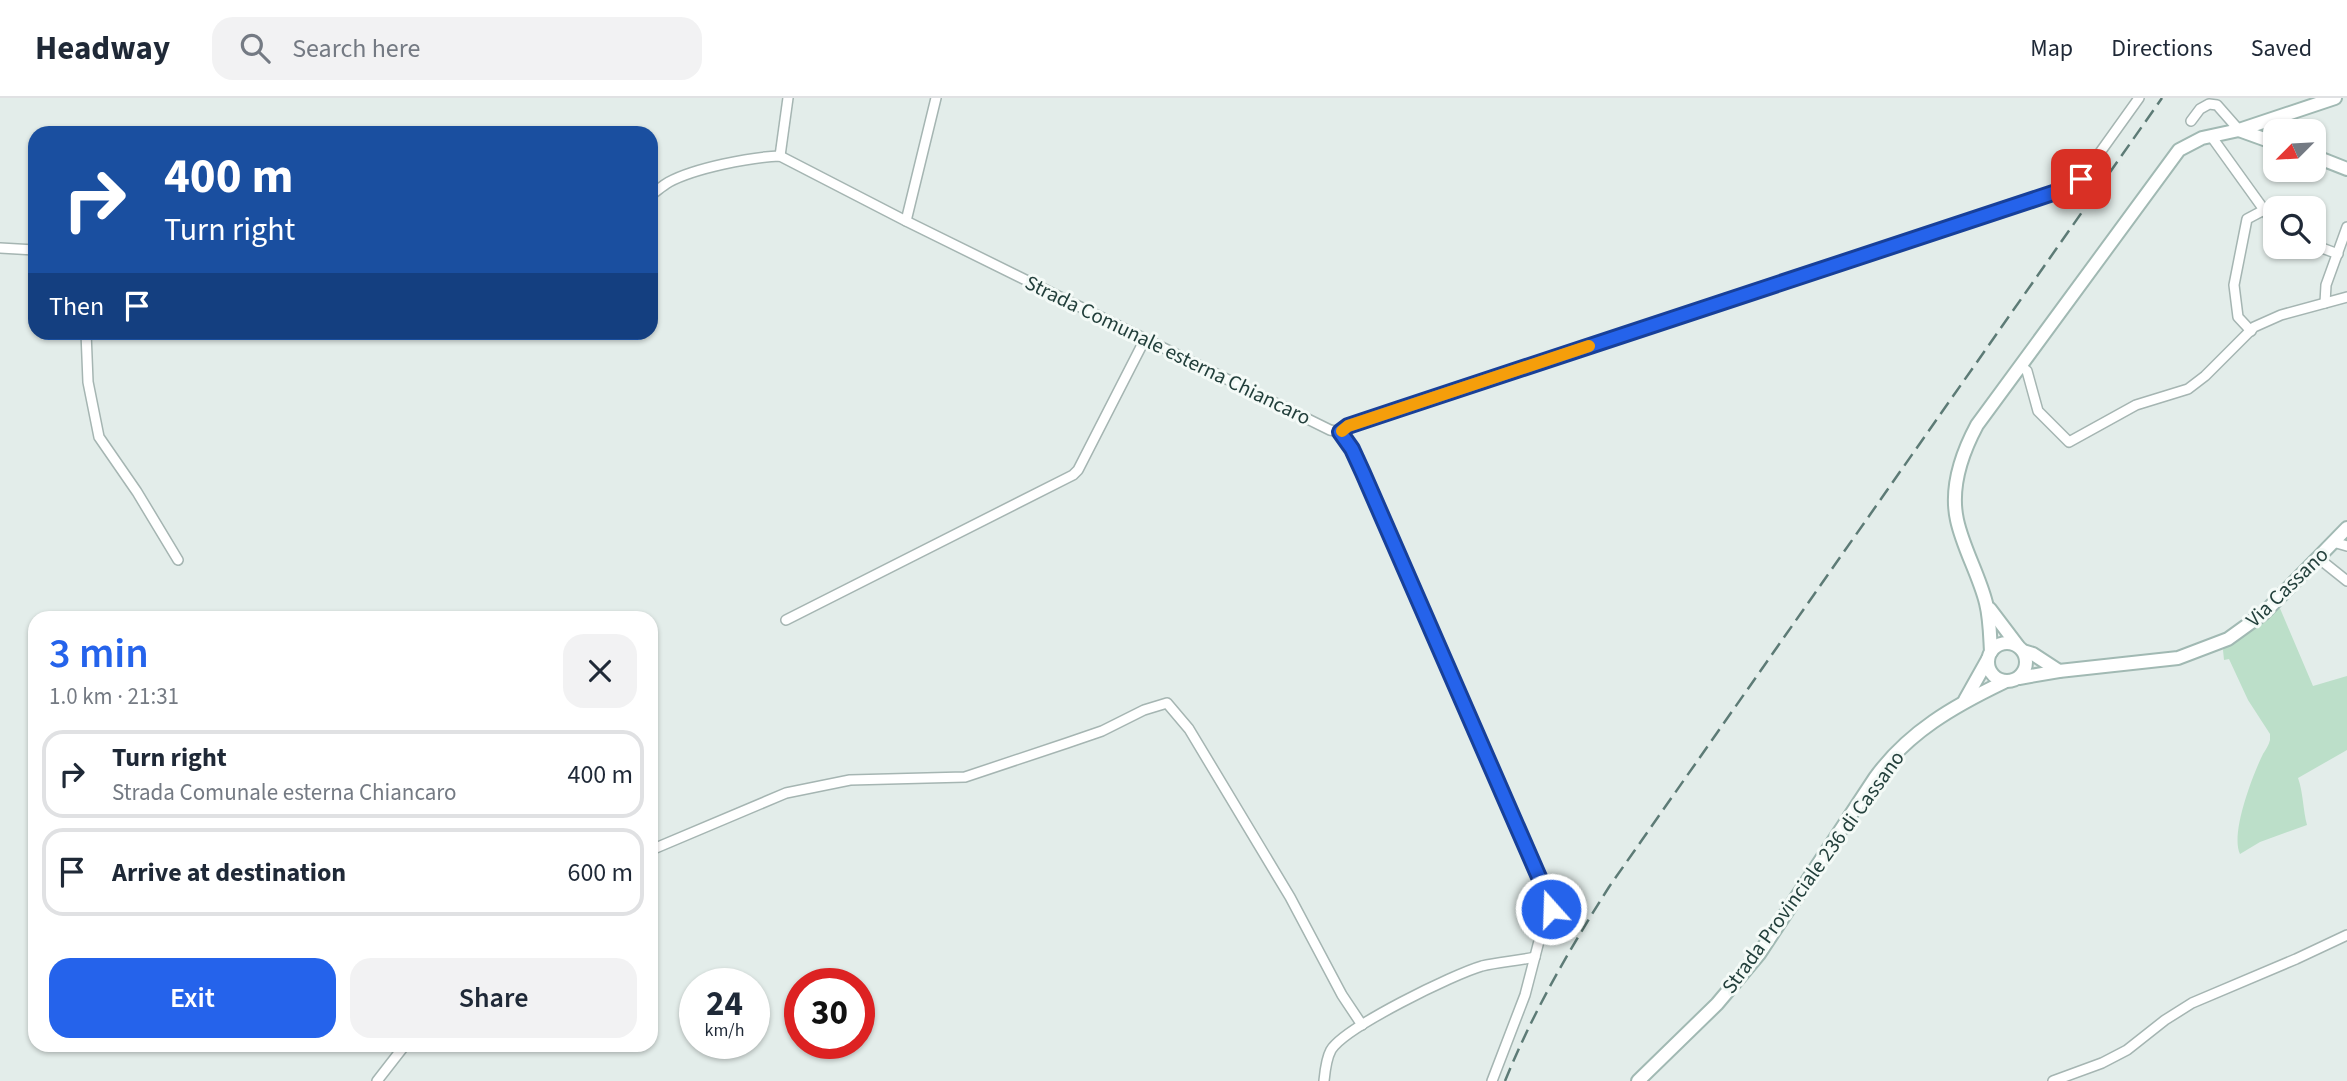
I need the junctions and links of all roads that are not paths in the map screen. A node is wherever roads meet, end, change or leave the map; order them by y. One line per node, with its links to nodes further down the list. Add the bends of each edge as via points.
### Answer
1 (788, 98): 9 (street)
2 (936, 98): 15 (street)
3 (2139, 98): 28 (street, via 2074,186)
4 (2335, 98): 6 (main road)
5 (2191, 121): 6 (street, via 2200,109 2217,105)
6 (2239, 130): 7 (main road); 8 (main road)
7 (2211, 136): 13 (street); 27 (main road, via 2179,150 2172,158)
8 (2263, 139)
9 (780, 156): 12 (street, via 755,157 691,174); 15 (street, Strada Comunale esterna Chiancaro)
10 (2326, 161): 11 (main road)
11 (2347, 169)
12 (658, 190)
13 (2263, 209)
14 (2263, 211): 24 (street, via 2247,219 2234,285 2238,317)
15 (906, 221): 25 (street, Strada Comunale esterna Chiancaro)
16 (2347, 227): 17 (street)
17 (2345, 240): 21 (street)
18 (0, 248): 19 (street)
19 (28, 250)
20 (2326, 250): 21 (street)
21 (2338, 254): 23 (street, via 2326,285)
22 (2347, 297): 23 (street)
23 (2325, 303): 24 (street, via 2281,315)
24 (2253, 329): 27 (street, via 2188,389 2136,405 2069,442 2038,411 2027,371)
25 (1144, 339): 28 (street, Strada Comunale esterna Chiancaro); 36 (street, via 1073,475)
26 (86, 340): 33 (street, via 88,382 99,437)
27 (2021, 366): 35 (main road, via 1974,432 1956,488 1957,519)
28 (1340, 432): 45 (street, via 1352,449 1549,900 1549,917)
29 (2347, 528): 30 (main road, Via Cassano)
30 (2333, 542): 31 (street); 32 (main road, Via Cassano)
31 (2347, 546)
32 (2317, 557): 34 (street); 39 (main road, Via Cassano, via 2257,619 2204,650 2162,661)
33 (178, 560)
34 (2347, 581)
35 (1986, 603): 37 (main road); 38 (main road)
36 (786, 620)
37 (2020, 648): 38 (main road, via 2000,644); 39 (main road); 40 (main road, via 2026,668)
38 (1989, 656): 41 (main road, via 1990,671); 42 (main road)
39 (2059, 671): 40 (main road, Via Cassano)
40 (2019, 678): 41 (main road)
41 (2004, 682): 42 (main road, Strada Provinciale 236 di Cassano)
42 (1965, 700): 51 (main road, Strada Provinciale 236 di Cassano, via 1923,728 1894,755 1759,954 1717,1004)
43 (658, 847): 46 (street, via 786,793 850,780 965,777 1090,735 1167,703 1189,729)
44 (2347, 934): 52 (street, via 2192,1003 2127,1050)
45 (1535, 957): 46 (street, via 1472,970); 50 (street)
46 (1362, 1025): 49 (street, via 1331,1049)
47 (400, 1052): 48 (street)
48 (377, 1081)
49 (1324, 1081)
50 (1492, 1081)
51 (1638, 1081)
52 (2053, 1081)

